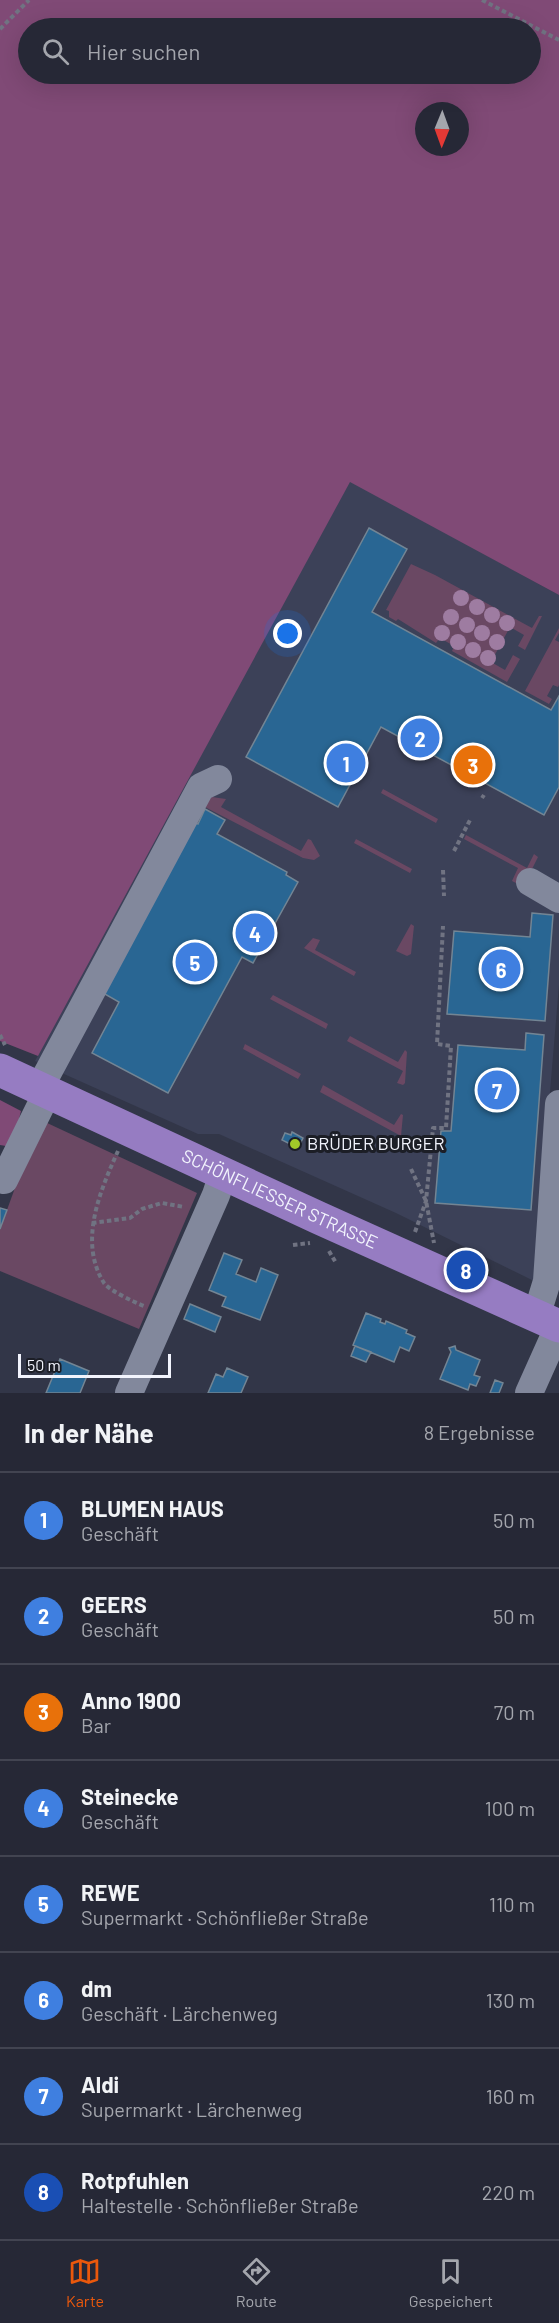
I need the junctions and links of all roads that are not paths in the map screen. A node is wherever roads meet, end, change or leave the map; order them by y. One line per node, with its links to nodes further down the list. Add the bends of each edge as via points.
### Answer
1 (218, 779): 5 (street, via 201,787)
2 (530, 882): 3 (street)
3 (559, 899)
4 (0, 1071): 5 (main road, SCHÖNFLIESSER STRASSE)
5 (43, 1091): 7 (main road, SCHÖNFLIESSER STRASSE); 8 (street)
6 (559, 1104): 9 (street, via 547,1281)
7 (223, 1174): 9 (main road, SCHÖNFLIESSER STRASSE); 10 (street)
8 (4, 1180)
9 (551, 1323): 11 (street)
10 (129, 1393)
11 (529, 1393)

